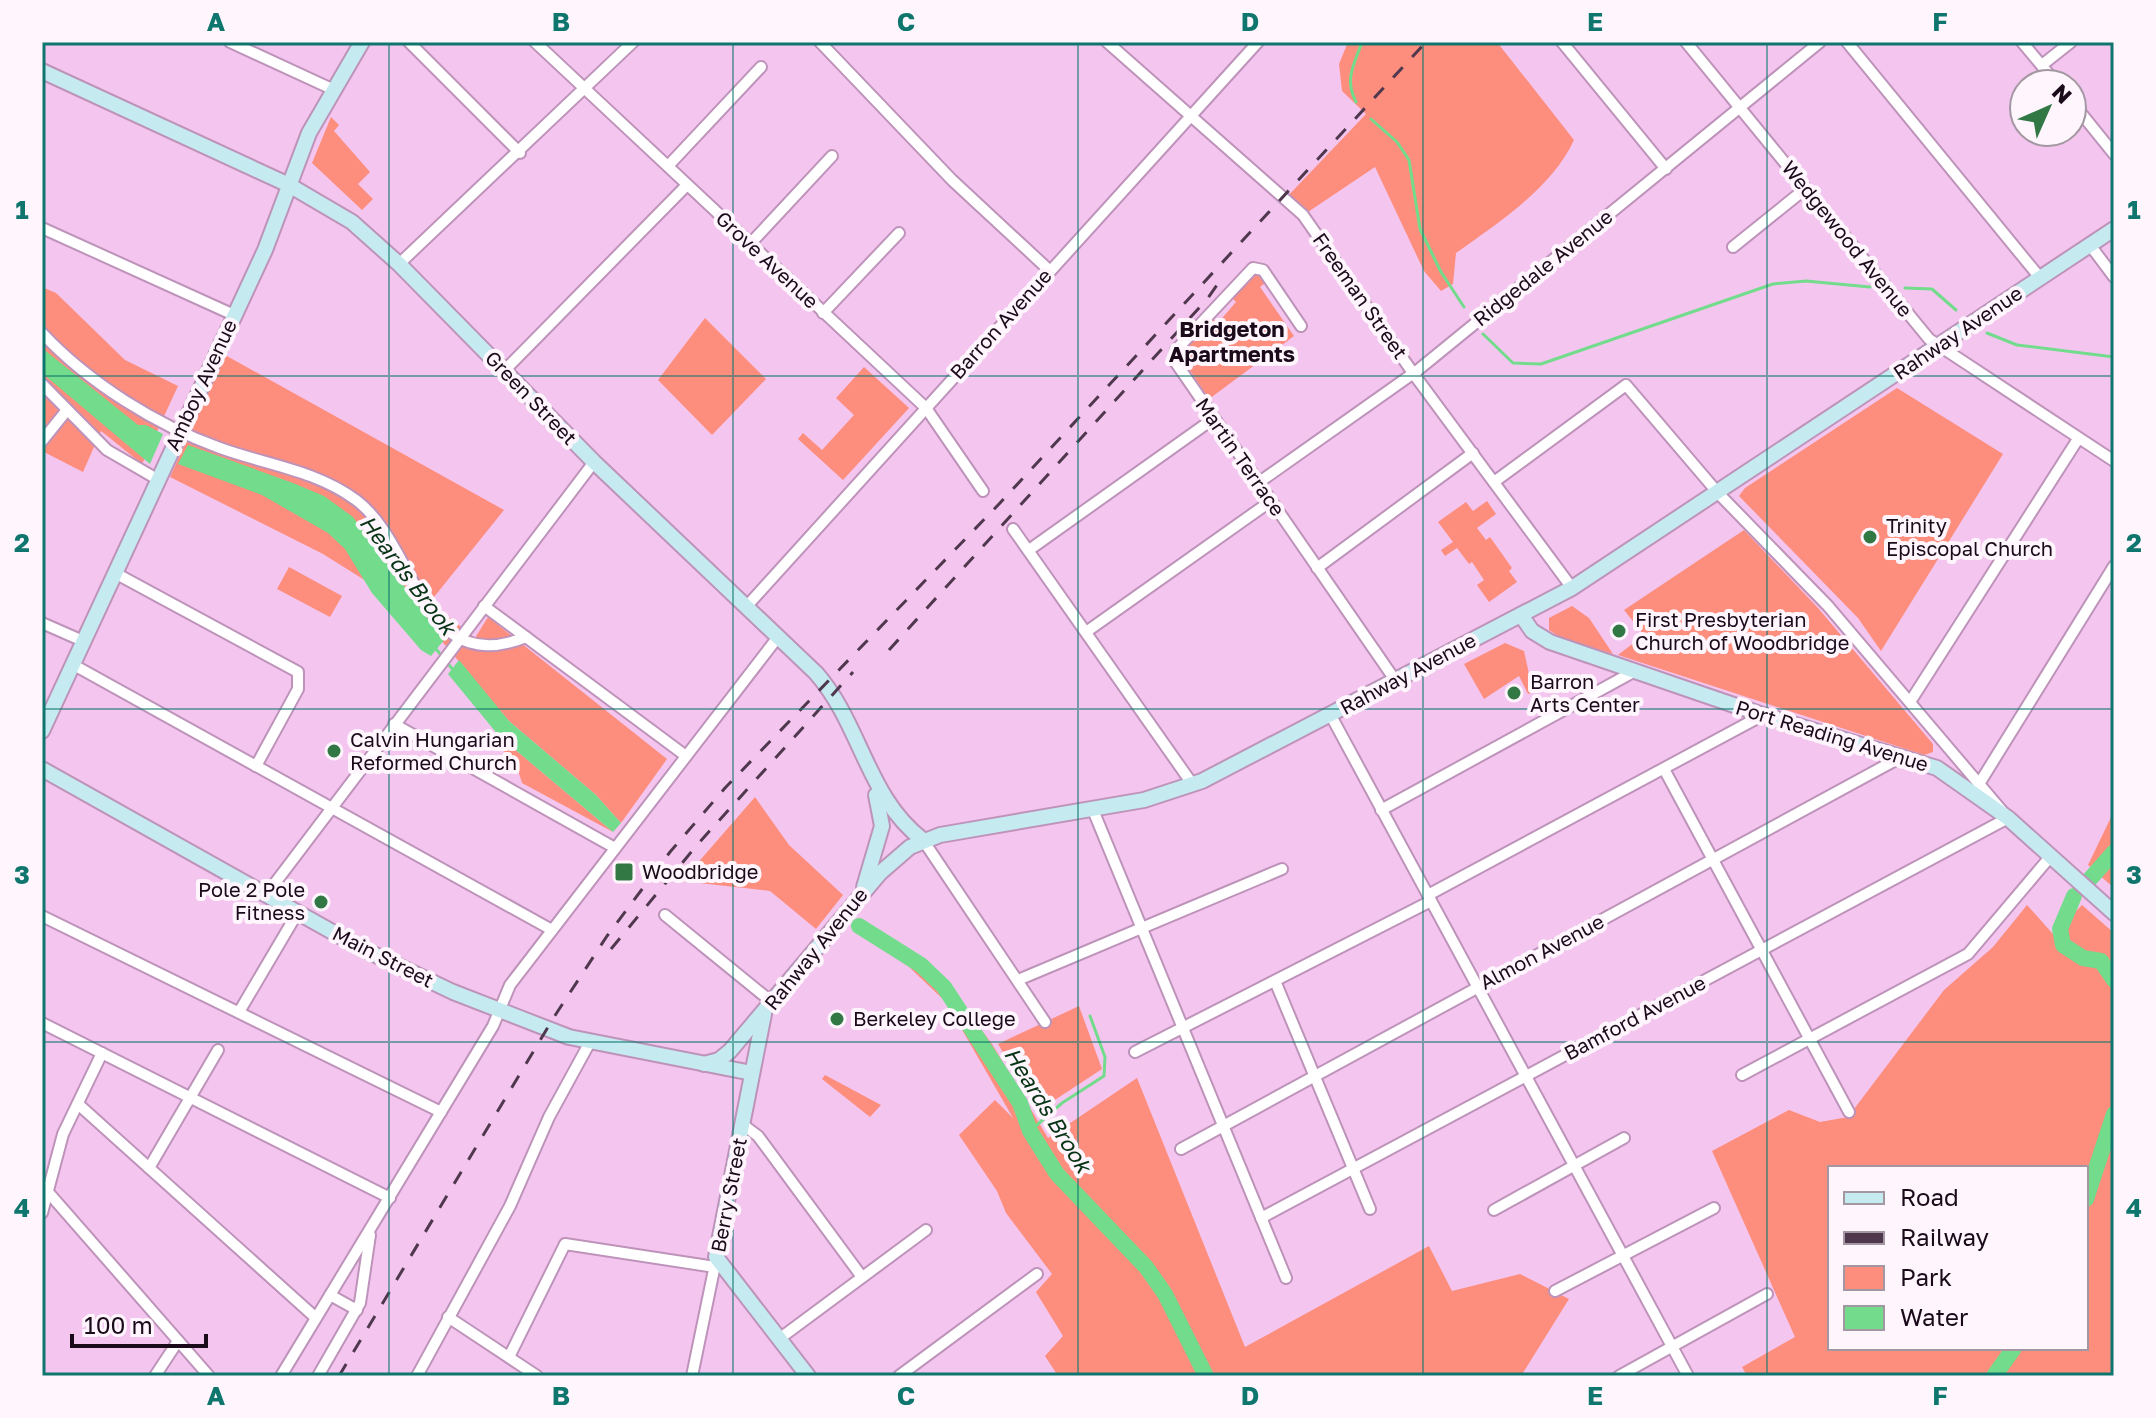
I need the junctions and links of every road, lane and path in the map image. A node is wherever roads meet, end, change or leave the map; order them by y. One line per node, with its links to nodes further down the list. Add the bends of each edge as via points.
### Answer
1 (230, 42): 20 (street)
2 (362, 42): 20 (main road, Amboy Avenue)
3 (409, 42): 24 (street)
4 (535, 42): 19 (street, Grove Avenue)
5 (633, 42): 19 (street)
6 (820, 42): 39 (street, via 952,180)
7 (1107, 42): 22 (street, Freeman Street)
8 (1258, 42): 22 (street, Barron Avenue)
9 (1562, 42): 28 (street)
10 (1686, 42): 21 (street, Wedgewood Avenue)
11 (1820, 42): 21 (street, Ridgedale Avenue)
12 (1847, 42): 41 (street)
13 (2022, 42): 15 (street)
14 (2071, 42): 15 (street)
15 (2042, 65): 17 (street)
16 (761, 67): 27 (street)
17 (2044, 68)
18 (42, 71): 29 (main road, Green Street)
19 (584, 87): 24 (street); 27 (street, Grove Avenue)
20 (332, 89): 29 (main road, Amboy Avenue)
21 (1740, 108): 28 (street, Ridgedale Avenue); 31 (street, Wedgewood Avenue)
22 (1191, 115): 39 (street, Barron Avenue); 48 (street, Freeman Street, via 1303,215)
23 (2088, 122): 25 (street)
24 (520, 153): 38 (street)
25 (2114, 154)
26 (832, 156): 35 (street)
27 (668, 166): 30 (street, Grove Avenue)
28 (1666, 169): 48 (street, Ridgedale Avenue)
29 (289, 185): 38 (main road, Green Street, via 352,222); 43 (main road, Amboy Avenue)
30 (687, 185): 35 (street, Grove Avenue); 47 (street)
31 (1805, 189): 37 (street); 46 (street, Wedgewood Avenue)
32 (42, 228): 43 (street)
33 (2114, 229): 36 (main road, Rahway Avenue)
34 (899, 233): 42 (street)
35 (750, 244): 42 (street, Grove Avenue)
36 (2090, 245): 40 (street); 41 (main road, Rahway Avenue)
37 (1733, 247)
38 (399, 264): 47 (main road, Green Street)
39 (1049, 270): 50 (street, Barron Avenue)
40 (2114, 277)
41 (2041, 279): 46 (main road, Rahway Avenue)
42 (823, 313): 50 (street, Grove Avenue)
43 (234, 315): 53 (main road, Amboy Avenue)
44 (1301, 326): 52 (street, Martin Terrace, via 1263,270 1247,272 1173,355)
45 (42, 333): 53 (street, via 88,374)
46 (1937, 347): 54 (street, Wedgewood Avenue); 63 (main road, Rahway Avenue)
47 (504, 371): 58 (main road, Green Street)
48 (1413, 373): 56 (street, Freeman Street); 61 (street, Ridgedale Avenue)
49 (42, 384): 51 (street)
50 (926, 408): 62 (street, Grove Avenue); 72 (street, Barron Avenue)
51 (67, 410): 55 (street); 59 (street, via 107,450)
52 (1213, 419): 61 (street, Martin Terrace); 66 (street)
53 (177, 435): 59 (main road, Amboy Avenue); 78 (street, via 315,476 360,503 379,523 431,611)
54 (2078, 439): 57 (street, Wedgewood Avenue); 83 (street)
55 (42, 441)
56 (1473, 453): 60 (street, Freeman Street); 68 (street)
57 (2114, 461)
58 (594, 462): 71 (street); 72 (main road, Green Street)
59 (160, 473): 69 (main road, Amboy Avenue)
60 (1494, 482): 63 (street, via 1626,385); 70 (street, Freeman Street)
61 (1258, 483): 64 (street, Martin Terrace)
62 (983, 491)
63 (1718, 493): 70 (main road, Rahway Avenue); 83 (street, via 1828,606)
64 (1271, 501): 68 (street, Martin Terrace); 75 (street)
65 (1013, 529): 66 (street)
66 (1029, 550): 75 (street)
67 (2114, 566): 96 (street)
68 (1317, 568): 82 (street, Martin Terrace)
69 (115, 573): 79 (main road, Amboy Avenue); 91 (street, via 298,672 298,689)
70 (1572, 588): 73 (main road, Rahway Avenue)
71 (484, 606): 76 (street); 78 (street)
72 (746, 607): 77 (main road, Green Street)
73 (1521, 615): 81 (main road, Port Reading Avenue, via 1539,637); 82 (main road, Rahway Avenue)
74 (42, 623): 79 (street)
75 (1086, 632): 97 (street)
76 (526, 637): 78 (street, via 485,648); 90 (street)
77 (778, 637): 90 (street); 92 (main road, Green Street, via 830,690)
78 (461, 638): 86 (street)
79 (83, 641): 80 (main road, Amboy Avenue)
80 (72, 664): 87 (main road, Amboy Avenue); 91 (street)
81 (1635, 671): 85 (main road, Port Reading Avenue); 100 (street)
82 (1395, 680): 84 (main road, Rahway Avenue)
83 (1910, 702): 88 (street)
84 (1330, 714): 97 (main road, Rahway Avenue); 100 (street)
85 (1763, 715): 89 (main road, Port Reading Avenue); 95 (street)
86 (394, 724): 98 (street); 103 (street)
87 (42, 731)
88 (1944, 743): 93 (street); 96 (street)
89 (1904, 755): 93 (main road, Port Reading Avenue); 105 (street, Almon Avenue)
90 (686, 756): 103 (street)
91 (256, 766): 98 (street)
92 (868, 768): 102 (main road, Green Street, via 893,811); 108 (main road, via 882,826)
93 (1937, 768): 101 (main road, Port Reading Avenue)
94 (42, 769): 107 (main road, Main Street)
95 (1664, 769): 105 (street); 109 (street)
96 (1979, 784): 101 (street)
97 (1193, 785): 99 (main road, Rahway Avenue)
98 (333, 808): 107 (street); 114 (street)
99 (1093, 810): 102 (main road, Rahway Avenue); 115 (street)
100 (1381, 810): 109 (street)
101 (2008, 818): 104 (main road, Port Reading Avenue); 116 (street, Bamford Avenue)
102 (923, 840): 108 (main road, Rahway Avenue, via 891,861); 117 (street)
103 (615, 848): 114 (street)
104 (2050, 857): 111 (main road, Port Reading Avenue); 126 (street, via 1968,954)
105 (1713, 861): 116 (street); 119 (street, Almon Avenue)
106 (1282, 869): 115 (street)
107 (266, 895): 110 (main road, Main Street)
108 (861, 896): 120 (main road, Rahway Avenue)
109 (1429, 898): 118 (street); 119 (street)
110 (298, 912): 121 (main road, Main Street, via 392,963); 122 (street)
111 (2114, 913)
112 (665, 915): 120 (street)
113 (42, 916): 122 (street)
114 (552, 930): 121 (street, via 513,981)
115 (1141, 931): 117 (street); 125 (street)
116 (1762, 951): 126 (street); 134 (street, Bamford Avenue)
117 (1018, 980): 123 (street)
118 (1275, 981): 125 (street); 133 (street)
119 (1477, 986): 133 (street, Almon Avenue); 134 (street)
120 (768, 1009): 131 (main road, Rahway Avenue, via 727,1055); 132 (main road, Berry Street)
121 (499, 1011): 127 (main road, Main Street); 138 (street)
122 (239, 1012): 138 (street)
123 (1045, 1022)
124 (42, 1023): 130 (street)
125 (1182, 1029): 129 (street); 141 (street)
126 (1809, 1038): 135 (street); 139 (street)
127 (590, 1042): 131 (main road, Main Street); 165 (street, via 510,1206)
128 (218, 1050): 136 (street)
129 (1135, 1052)
130 (102, 1053): 136 (street); 137 (street)
131 (704, 1064): 132 (main road, Main Street)
132 (752, 1073): 140 (main road, Berry Street)
133 (1315, 1075): 141 (street, Almon Avenue); 146 (street)
134 (1526, 1075): 144 (street); 146 (street, Bamford Avenue)
135 (1742, 1075)
136 (190, 1097): 145 (street); 148 (street)
137 (78, 1104): 145 (street); 147 (street, via 63,1134)
138 (441, 1112): 148 (street)
139 (1849, 1112)
140 (742, 1124): 157 (main road, Berry Street); 159 (street, via 758,1136)
141 (1223, 1126): 143 (street, Almon Avenue); 153 (street)
142 (1624, 1138): 144 (street)
143 (1181, 1149)
144 (1574, 1165): 151 (street); 156 (street)
145 (149, 1168): 166 (street)
146 (1354, 1168): 150 (street); 153 (street, Bamford Avenue)
147 (48, 1192): 152 (street); 168 (street)
148 (390, 1198): 154 (street)
149 (1714, 1208): 156 (street)
150 (1370, 1209)
151 (1494, 1210)
152 (42, 1213)
153 (1261, 1218): 160 (street)
154 (377, 1219): 163 (street); 164 (street)
155 (926, 1230): 159 (street)
156 (1623, 1256): 161 (street); 169 (street)
157 (716, 1262): 167 (main road); 170 (street, via 565,1244); 177 (street, Berry Street)
158 (1037, 1274): 179 (street)
159 (862, 1277): 167 (street)
160 (1286, 1278)
161 (1555, 1291)
162 (1767, 1294): 169 (street)
163 (330, 1295): 164 (street); 166 (street)
164 (357, 1310): 174 (street)
165 (448, 1317): 170 (street); 175 (street)
166 (316, 1318): 173 (street)
167 (779, 1339): 178 (main road)
168 (178, 1341): 171 (street); 172 (street)
169 (1673, 1347): 180 (street); 181 (street)
170 (509, 1357): 176 (street)
171 (155, 1376)
172 (209, 1376)
173 (281, 1376)
174 (318, 1376)
175 (417, 1376)
176 (537, 1376)
177 (692, 1376)
178 (808, 1376)
179 (899, 1376)
180 (1619, 1376)
181 (1688, 1376)

